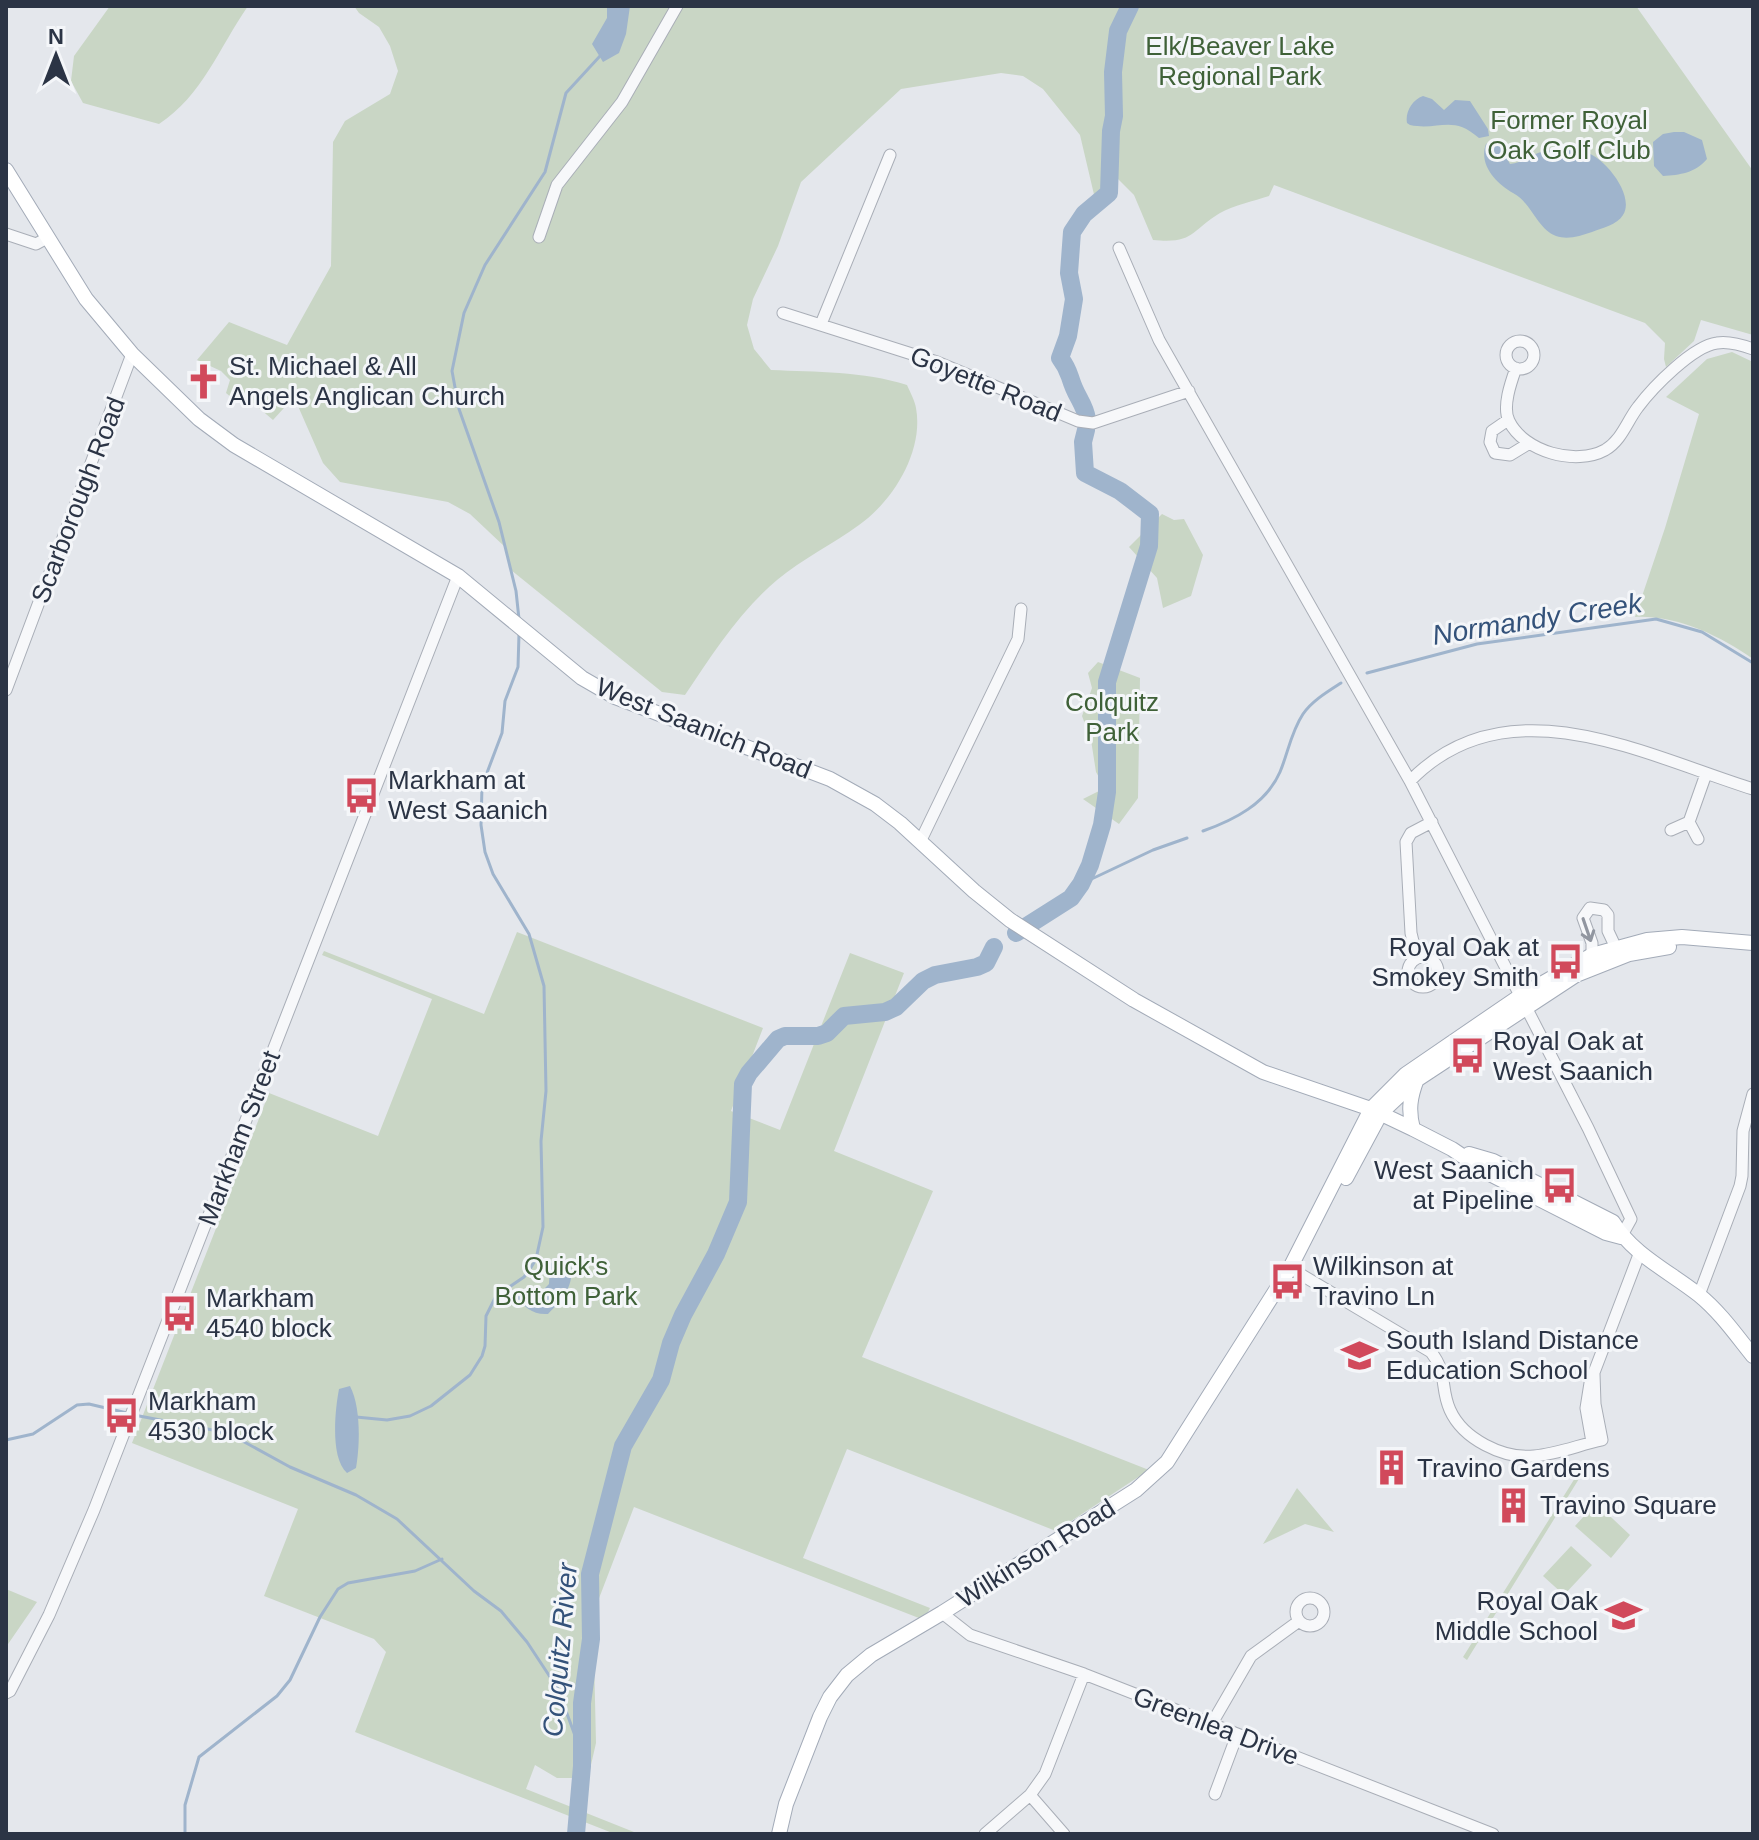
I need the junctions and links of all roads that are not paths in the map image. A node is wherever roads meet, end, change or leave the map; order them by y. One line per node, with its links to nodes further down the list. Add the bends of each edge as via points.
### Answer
1 (677, 6): 5 (street, via 622,102 557,185)
2 (890, 155): 9 (street)
3 (6, 170): 6 (main road, West Saanich Road)
4 (6, 234): 6 (street, via 36,244)
5 (539, 237)
6 (47, 238): 11 (main road, West Saanich Road, via 86,299)
7 (1119, 248): 13 (street, via 1159,340)
8 (783, 313): 9 (street, Goyette Road)
9 (821, 324): 13 (street, Goyette Road, via 937,362 1078,421 1093,423)
10 (1753, 349): 15 (street, via 1721,342 1704,346 1651,391 1604,451 1568,455)
11 (132, 354): 16 (main road, West Saanich Road, via 234,445); 18 (street, Scarborough Road)
12 (1516, 368): 14 (street)
13 (1189, 391): 20 (street)
14 (1508, 420): 15 (street); 15 (street, via 1492,431 1495,453 1510,455)
15 (1528, 444)
16 (458, 576): 26 (main road, West Saanich Road, via 582,678 615,697 830,779 875,804); 45 (street, Markham Street, via 94,1510 49,1615)
17 (1021, 609): 26 (street, via 1018,639)
18 (6, 690)
19 (1706, 774): 20 (street, via 1612,740 1523,731 1468,740 1428,763); 21 (street); 23 (street)
20 (1410, 781): 22 (street)
21 (1753, 789)
22 (1432, 822): 31 (street, via 1411,833 1406,842); 32 (street)
23 (1689, 822): 24 (street); 25 (street)
24 (1671, 830)
25 (1698, 839)
26 (921, 840): 35 (main road, West Saanich Road, via 1010,920 1103,982 1263,1072)
27 (1753, 943): 28 (main road, via 1682,937)
28 (1616, 948): 30 (main road); 30 (street, one-way to 30, via 1608,915 1590,908 1583,925)
29 (1753, 952): 32 (main road, via 1708,946 1629,954)
30 (1592, 955): 32 (main road)
31 (1417, 958)
32 (1523, 1001): 33 (main road); 35 (main road, via 1406,1074); 37 (street, via 1631,1219)
33 (1417, 1079): 35 (main road); 36 (main road, via 1409,1107)
34 (1753, 1094): 40 (street, via 1743,1131 1740,1186)
35 (1376, 1111): 36 (main road, West Saanich Road); 39 (main road, Wilkinson Road)
36 (1413, 1129): 37 (main road, West Saanich Road, via 1452,1149 1493,1161 1611,1221)
37 (1621, 1237): 38 (main road, West Saanich Road)
38 (1640, 1252): 39 (street, via 1594,1374 1597,1441 1533,1456 1488,1447 1475,1438 1455,1420 1443,1372 1431,1352 1329,1292 1313,1290); 40 (main road, West Saanich Road)
39 (1290, 1267): 42 (main road, Wilkinson Road, via 1167,1462 1136,1490)
40 (1699, 1295): 41 (main road, West Saanich Road)
41 (1753, 1356)
42 (942, 1613): 44 (street, Greenlea Drive, via 970,1635); 50 (main road, Wilkinson Road, via 871,1655 830,1697)
43 (1299, 1621): 46 (street, via 1251,1656)
44 (1084, 1674): 46 (street, Greenlea Drive); 49 (street, via 1045,1774)
45 (6, 1693)
46 (1211, 1725): 47 (street, Greenlea Drive)
47 (1237, 1735): 48 (street); 53 (street, Greenlea Drive)
48 (1215, 1794)
49 (1030, 1795): 51 (street); 52 (street)
50 (779, 1834)
51 (985, 1834)
52 (1064, 1834)
53 (1493, 1834)

